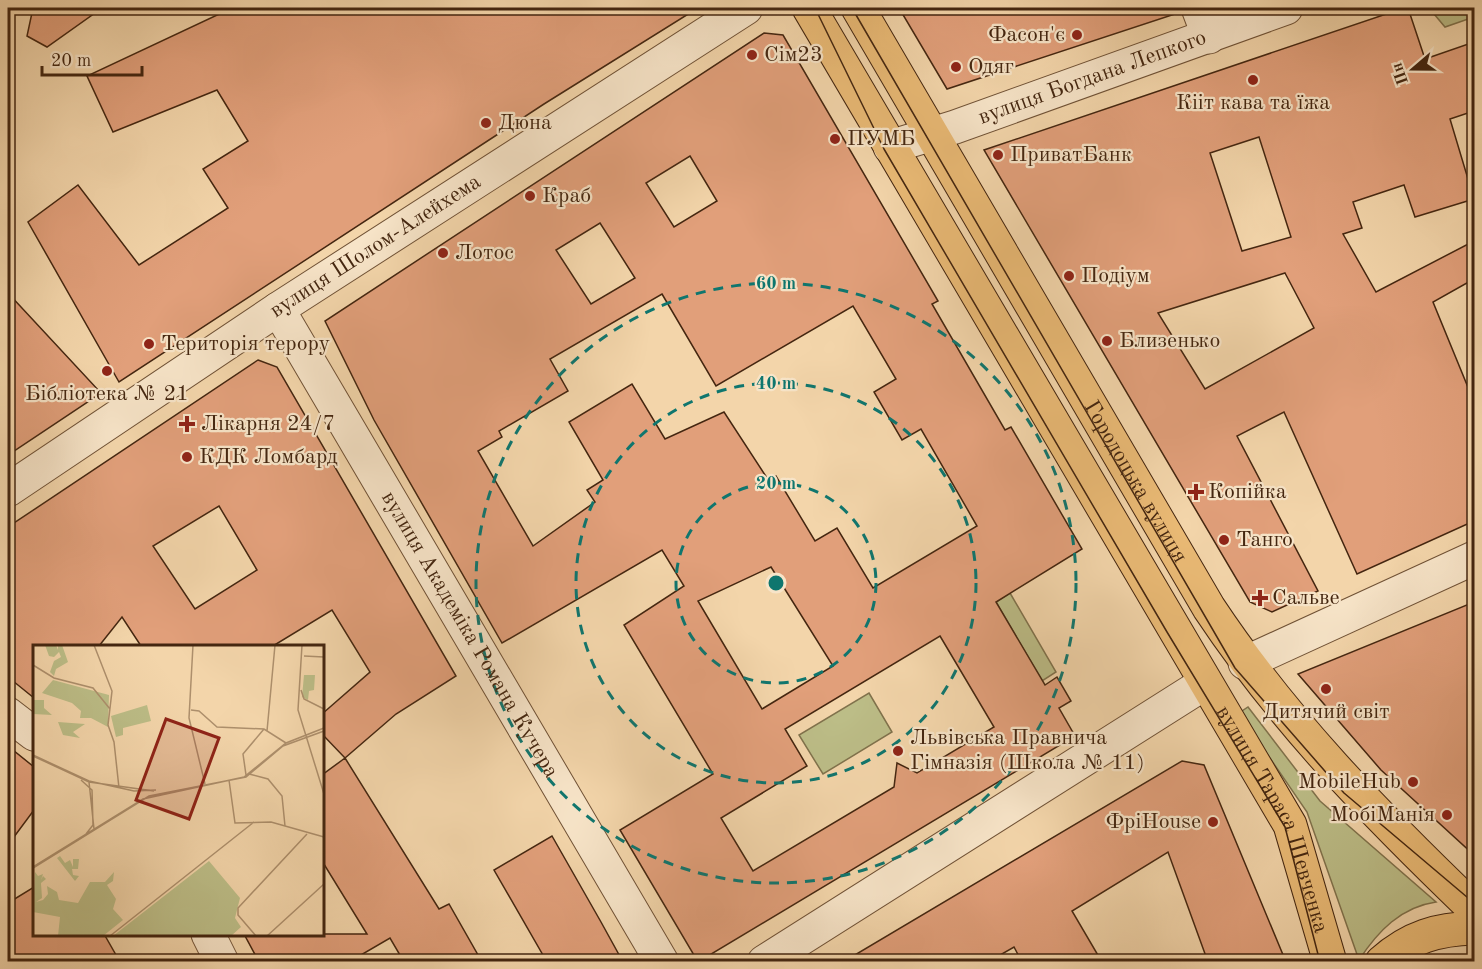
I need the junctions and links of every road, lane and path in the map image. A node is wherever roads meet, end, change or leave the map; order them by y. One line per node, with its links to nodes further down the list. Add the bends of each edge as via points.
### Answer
1 (746, 8): 8 (street, вулиця Шолом-Алейхема)
2 (809, 8): 7 (main road, Городоцька вулиця)
3 (858, 8): 6 (main road, Городоцька вулиця)
4 (1286, 8): 5 (street, вулиця Богдана Лепкого)
5 (1204, 22): 6 (street, вулиця Богдана Лепкого)
6 (932, 134): 7 (street, вулиця Богдана Лепкого); 11 (main road, Городоцька вулиця)
7 (890, 147): 12 (main road, Городоцька вулиця)
8 (278, 309): 9 (street, вулиця Шолом-Алейхема); 19 (street, вулиця Академіка Романа Кучера)
9 (8, 490)
10 (1474, 558): 11 (street)
11 (1245, 663): 15 (main road, Городоцька вулиця, via 1350,787)
12 (1205, 683): 20 (street); 21 (main road, вулиця Тараса Шевченка, via 1290,825)
13 (8, 714): 14 (street)
14 (33, 733)
15 (1474, 909)
16 (1474, 928): 22 (main road, via 1418,937)
17 (209, 936): 18 (street)
18 (222, 962)
19 (662, 962)
20 (764, 962)
21 (1330, 962)
22 (1382, 962)

